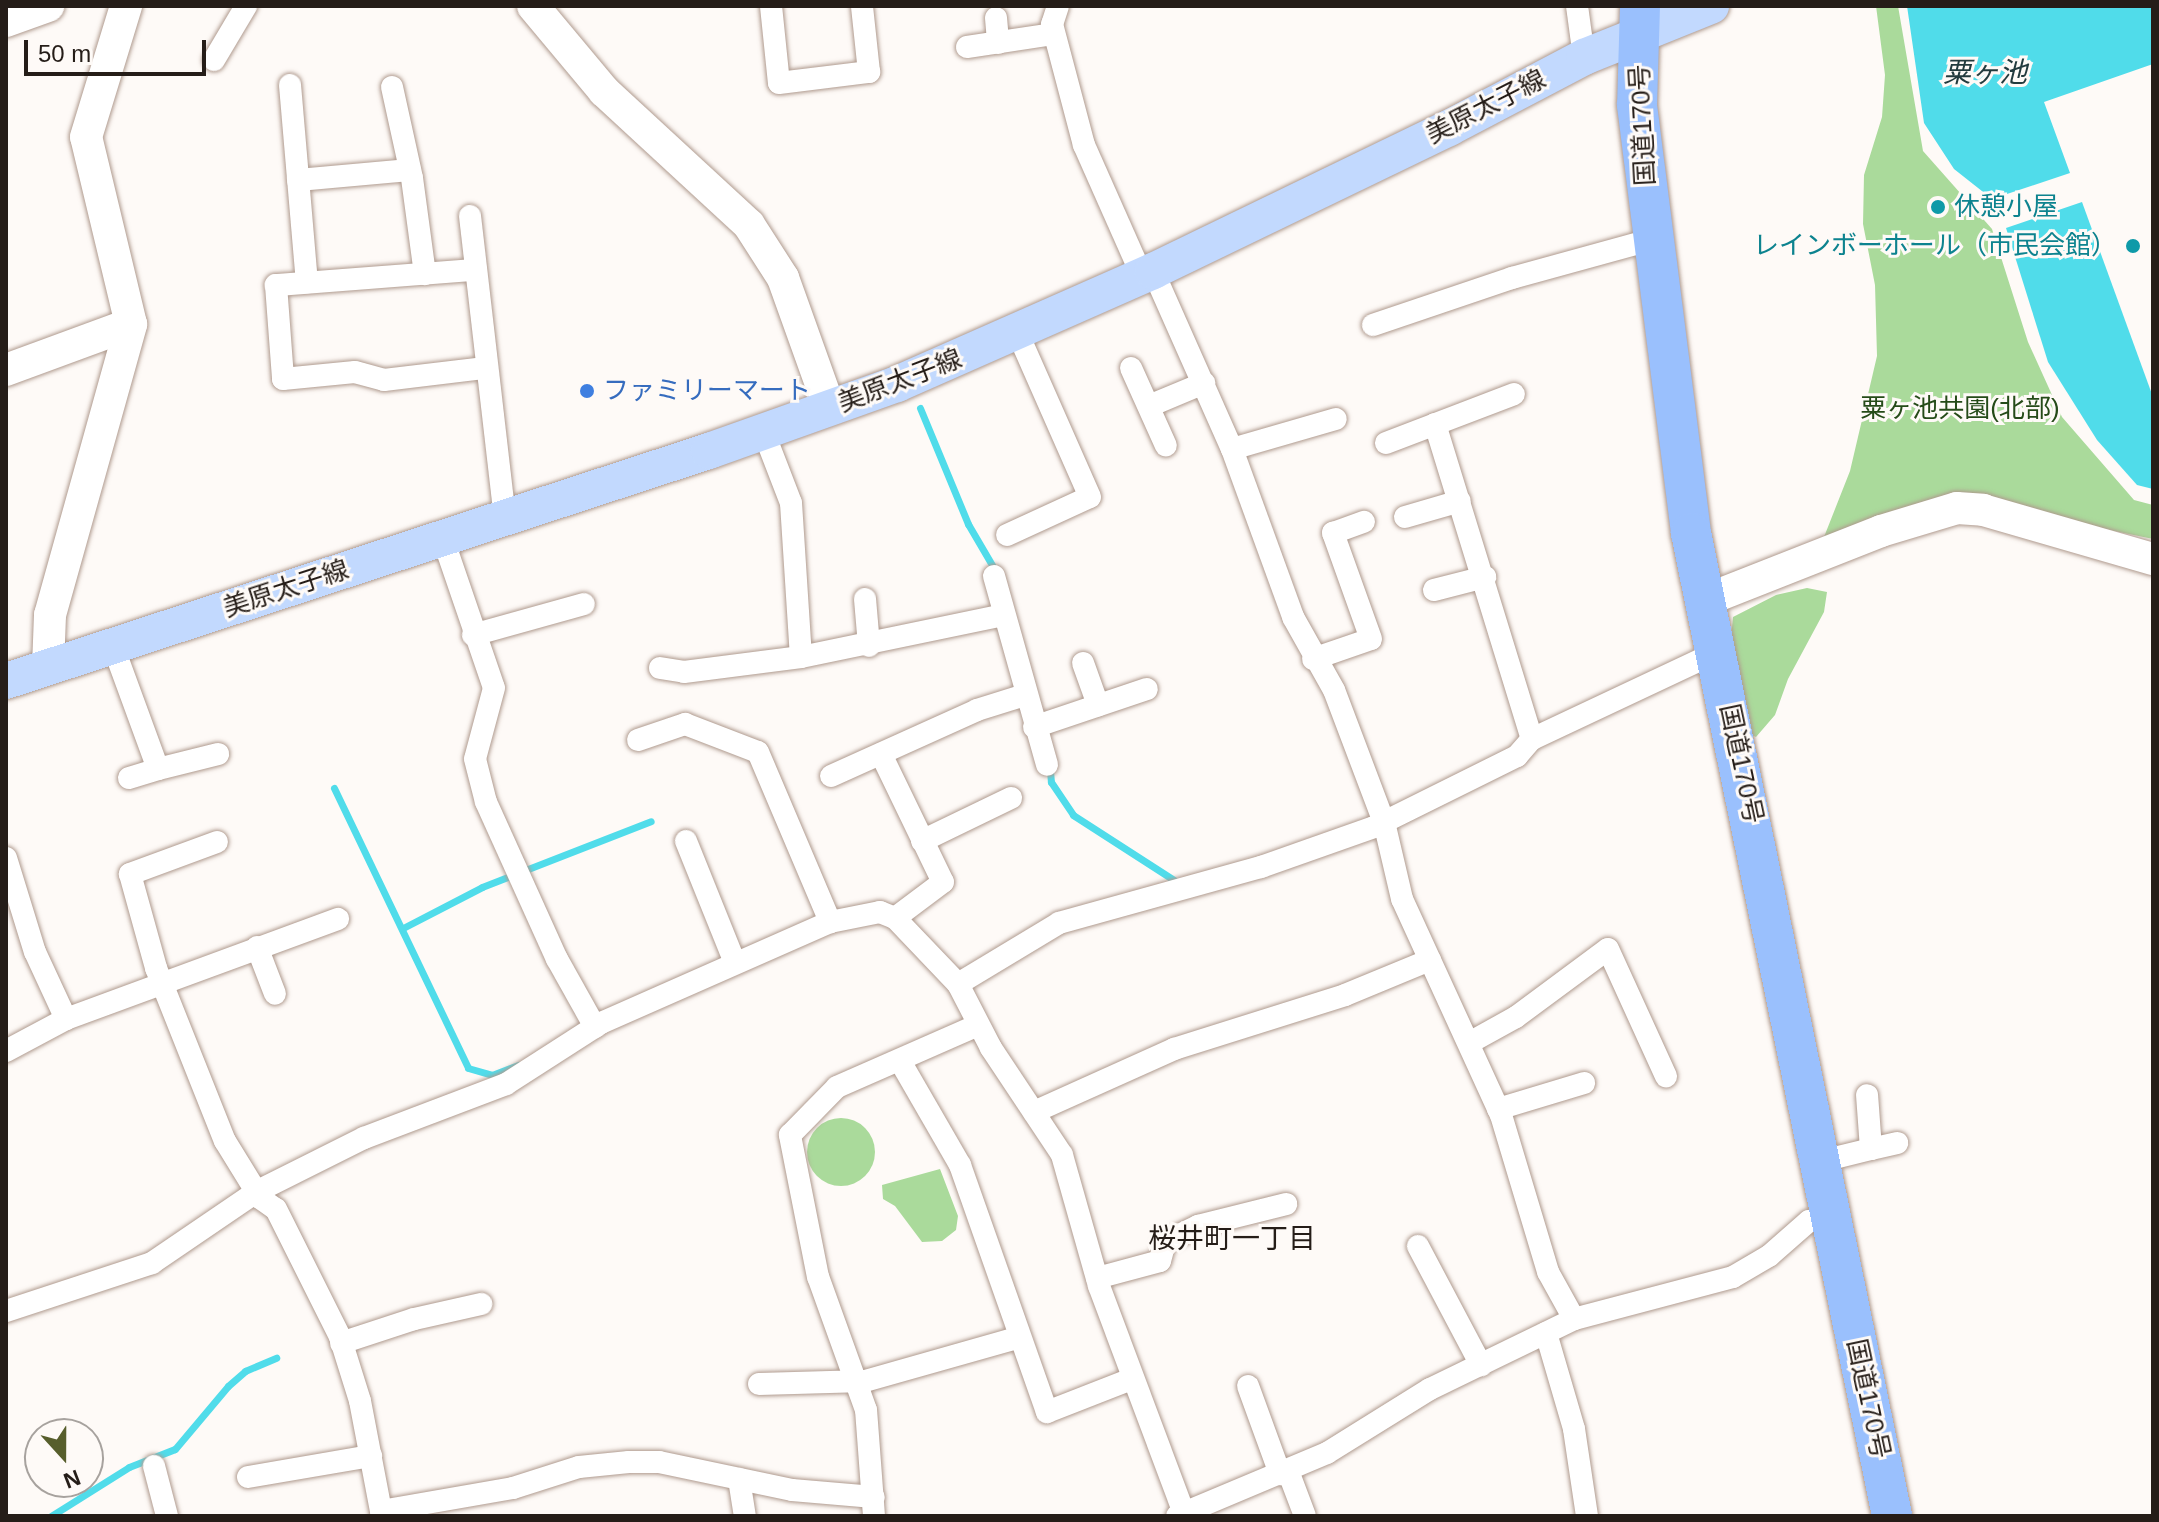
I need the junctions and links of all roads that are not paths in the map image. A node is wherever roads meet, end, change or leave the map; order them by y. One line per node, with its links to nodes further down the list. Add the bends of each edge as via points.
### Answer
1 (48, 6): 12 (street)
2 (126, 6): 28 (street, via 86,137)
3 (246, 6): 17 (street)
4 (533, 6): 37 (street, via 604,91 749,225 783,278)
5 (771, 6): 6 (street, via 779,83 869,72)
6 (862, 6)
7 (1058, 6): 13 (street)
8 (1577, 6): 16 (street)
9 (1711, 6): 11 (main road, 美原太子線)
10 (996, 18): 14 (street)
11 (1640, 18): 16 (main road, 美原太子線); 23 (highway, 国道170号, via 1637,105)
12 (6, 21)
13 (1054, 34): 14 (street); 26 (street, via 1084,145)
14 (998, 43): 15 (street)
15 (967, 47)
16 (1584, 57): 26 (main road, 美原太子線)
17 (214, 60)
18 (290, 85): 21 (street)
19 (392, 87): 20 (street)
20 (410, 170): 21 (street); 25 (street)
21 (298, 180): 27 (street)
22 (470, 216): 24 (street)
23 (1650, 240): 29 (street, via 1512,278); 55 (highway, 国道170号, via 1691,533)
24 (473, 270): 25 (street); 31 (street)
25 (425, 274): 27 (street)
26 (1148, 274): 30 (main road, 美原太子線); 34 (street)
27 (307, 282): 31 (street, via 276,285 283,379 355,372 384,380)
28 (131, 324): 33 (street); 65 (street, via 50,615)
29 (1373, 325)
30 (1018, 334): 37 (main road, 美原太子線); 48 (street, via 1090,497)
31 (485, 368): 46 (street)
32 (1131, 368): 36 (street)
33 (6, 370)
34 (1204, 383): 36 (street); 43 (street)
35 (1514, 394): 39 (street)
36 (1149, 406): 42 (street)
37 (830, 409): 40 (main road, 美原太子線)
38 (1336, 419): 43 (street)
39 (1435, 424): 41 (street); 44 (street)
40 (764, 433): 46 (main road, 美原太子線); 62 (street, via 791,503)
41 (1386, 443)
42 (1166, 446)
43 (1232, 449): 63 (street, via 1271,566)
44 (1460, 501): 45 (street); 52 (street)
45 (1405, 517)
46 (505, 518): 49 (main road, 美原太子線)
47 (1364, 522): 63 (street, via 1333,533 1371,639)
48 (1007, 535)
49 (443, 539): 58 (street); 59 (main road, 美原太子線)
50 (2153, 559): 55 (street, via 1983,510 1957,508 1881,531)
51 (994, 576): 57 (street)
52 (1485, 577): 53 (street); 72 (street, via 1490,616)
53 (1434, 590)
54 (865, 599): 60 (street)
55 (1706, 600): 61 (highway, 国道170号)
56 (584, 604): 58 (street)
57 (1004, 615): 60 (street); 69 (street)
58 (473, 635): 97 (street, via 494,688 475,759 486,802 557,959)
59 (113, 646): 65 (main road, 美原太子線); 77 (street)
60 (869, 646): 62 (street)
61 (1717, 652): 72 (street); 108 (highway, 国道170号)
62 (801, 657): 66 (street, via 684,672)
63 (1313, 659): 81 (street, via 1334,690)
64 (1083, 663): 70 (street)
65 (48, 667): 67 (main road, 美原太子線)
66 (660, 668)
67 (6, 681)
68 (1147, 689): 70 (street)
69 (1025, 695): 71 (street); 75 (street, via 977,710)
70 (1098, 705): 71 (street)
71 (1034, 727): 76 (street)
72 (1532, 739): 81 (street, via 1517,756)
73 (638, 740): 88 (street, via 685,724 758,752)
74 (218, 754): 77 (street)
75 (881, 754): 78 (street); 83 (street)
76 (1047, 765)
77 (158, 769): 79 (street)
78 (831, 776)
79 (129, 778)
80 (1011, 798): 83 (street)
81 (1384, 822): 90 (street, via 1402,899); 93 (street, via 1261,867 1059,923)
82 (686, 841): 91 (street)
83 (922, 841): 86 (street, via 943,882)
84 (217, 842): 92 (street, via 130,874 156,968)
85 (6, 858): 95 (street, via 35,952)
86 (895, 918): 88 (street, via 880,912); 93 (street)
87 (338, 919): 89 (street)
88 (830, 922): 91 (street)
89 (257, 947): 92 (street); 94 (street)
90 (1430, 960): 98 (street); 105 (street, via 1345,995 1174,1049)
91 (735, 963): 97 (street)
92 (165, 980): 95 (street); 109 (street, via 225,1141)
93 (958, 984): 96 (street)
94 (275, 994)
95 (66, 1019): 99 (street)
96 (978, 1025): 100 (street); 105 (street)
97 (595, 1027): 109 (street, via 506,1084 364,1138)
98 (1469, 1043): 101 (street, via 1516,1017 1608,949); 104 (street)
99 (6, 1051)
100 (900, 1061): 118 (street, via 960,1165); 122 (street, via 837,1087 790,1135 818,1277)
101 (1666, 1076)
102 (1584, 1083): 104 (street)
103 (1867, 1095): 107 (street)
104 (1498, 1109): 116 (street, via 1548,1272)
105 (1034, 1112): 113 (street, via 1062,1155)
106 (1897, 1143): 107 (street)
107 (1871, 1149): 108 (street)
108 (1818, 1162): 111 (highway, 国道170号)
109 (256, 1192): 115 (street, via 152,1263); 119 (street, via 276,1209)
110 (1286, 1204): 113 (street, via 1198,1226 1165,1242 1160,1261)
111 (1830, 1217): 116 (street, via 1809,1221 1769,1256 1733,1277); 137 (highway, 国道170号)
112 (1418, 1246): 120 (street)
113 (1097, 1278): 121 (street)
114 (481, 1304): 119 (street)
115 (6, 1311)
116 (1574, 1319): 117 (street)
117 (1546, 1333): 120 (street); 136 (street, via 1574,1429)
118 (1020, 1337): 121 (street, via 1047,1412); 122 (street)
119 (341, 1343): 125 (street)
120 (1481, 1365): 127 (street)
121 (1131, 1379): 132 (street)
122 (857, 1382): 123 (street); 130 (street, via 866,1410)
123 (759, 1384)
124 (1248, 1386): 127 (street)
125 (371, 1456): 128 (street); 131 (street)
126 (154, 1466): 133 (street)
127 (1284, 1473): 132 (street); 135 (street)
128 (248, 1477)
129 (739, 1479): 130 (street); 131 (street, via 659,1462 629,1462 579,1467 513,1488); 134 (street)
130 (874, 1506)
131 (382, 1513)
132 (1182, 1515)
133 (167, 1516)
134 (745, 1516)
135 (1305, 1516)
136 (1587, 1516)
137 (1892, 1516)

